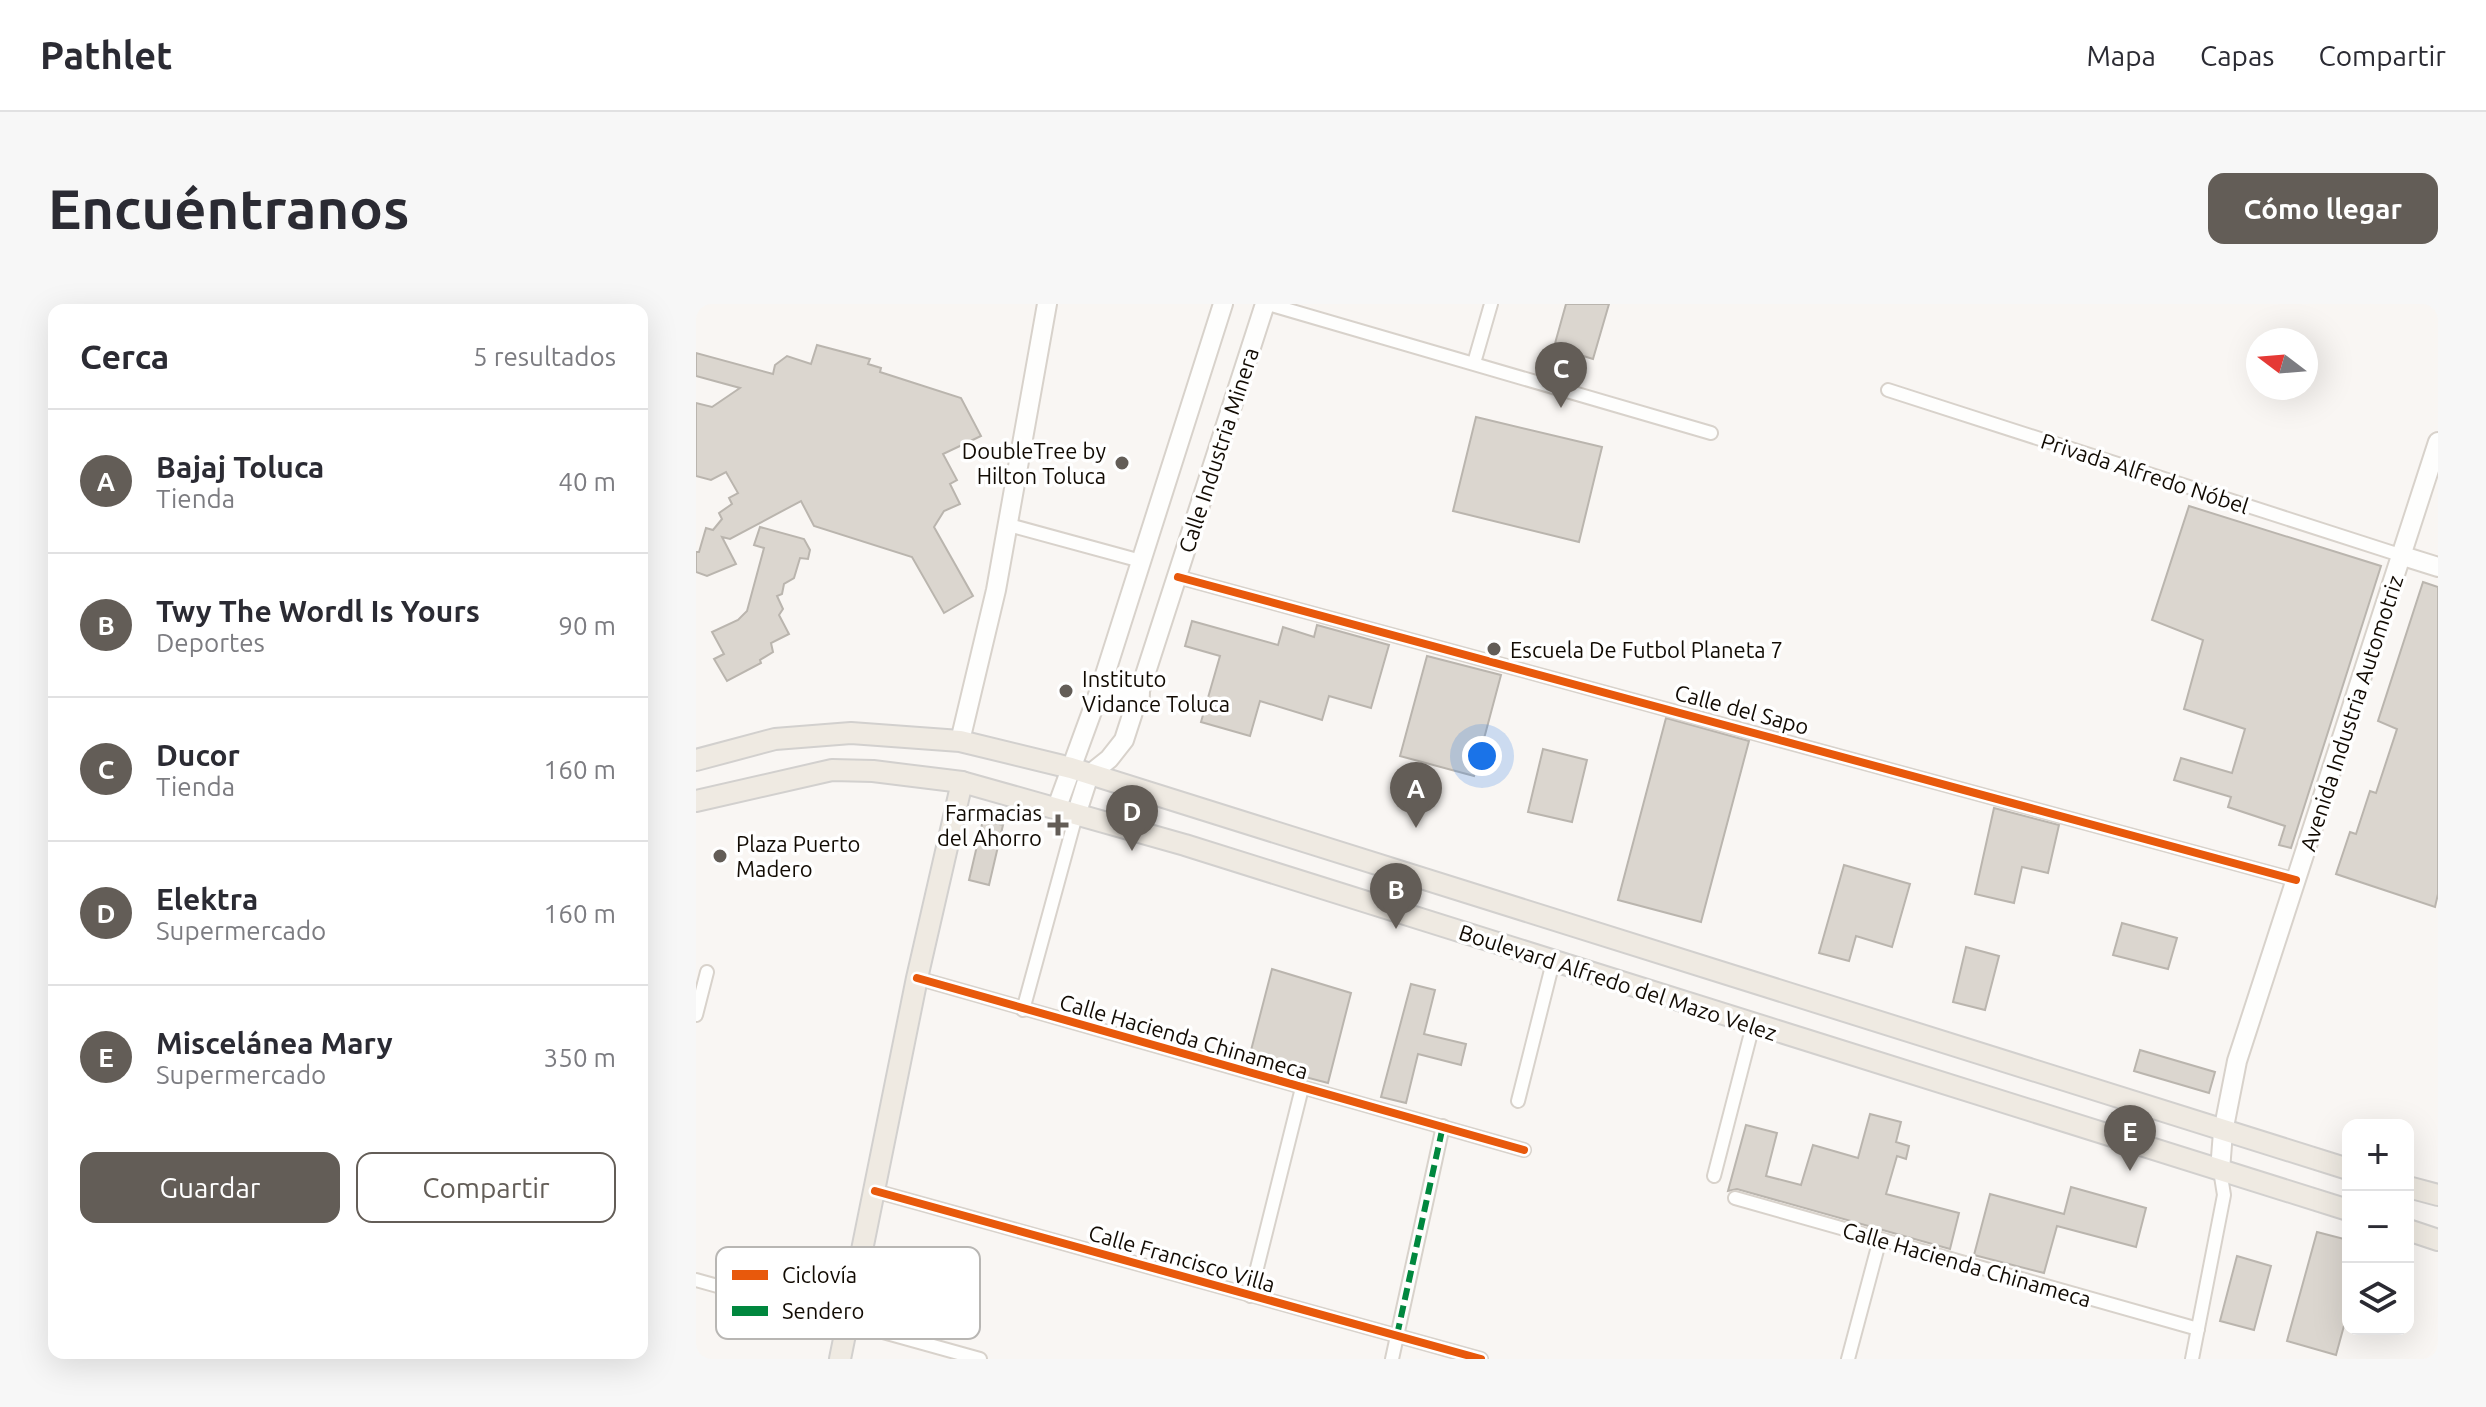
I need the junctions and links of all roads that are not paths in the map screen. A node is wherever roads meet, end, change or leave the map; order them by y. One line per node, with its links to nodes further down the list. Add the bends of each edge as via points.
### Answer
1 (1047, 304): 9 (main road)
2 (1223, 304): 11 (main road, Calle Industria Minera)
3 (1267, 304): 5 (street); 13 (main road, Calle Industria Minera)
4 (1491, 304): 5 (street)
5 (1474, 363): 7 (street)
6 (1888, 390): 10 (street, Privada Alfredo Nóbel)
7 (1711, 433)
8 (2438, 442): 10 (main road, Avenida Industria Automotriz)
9 (1009, 525): 11 (street); 16 (main road)
10 (2403, 556): 12 (main road); 23 (main road, Avenida Industria Automotriz)
11 (1141, 561): 14 (main road, Calle Industria Minera)
12 (2438, 567)
13 (1178, 577): 15 (main road, Calle Industria Minera); 23 (street, Calle del Sapo)
14 (1102, 684): 15 (main road, via 1121,698); 18 (main road, Calle Industria Minera)
15 (1140, 695): 18 (main road, Calle Industria Minera, via 1124,740 1109,759)
16 (960, 741): 17 (main road, Boulevard Alfredo del Mazo Velez, via 806,735); 18 (main road, Boulevard Alfredo del Mazo Velez)
17 (696, 760)
18 (1080, 772): 21 (main road, Calle Industria Minera); 22 (main road, Calle Industria Minera); 33 (main road, Boulevard Alfredo del Mazo Velez)
19 (962, 782): 20 (main road, Boulevard Alfredo del Mazo Velez, via 832,770); 21 (main road, Boulevard Alfredo del Mazo Velez); 26 (main road)
20 (696, 801)
21 (1057, 807): 22 (main road, Boulevard Alfredo del Mazo Velez)
22 (1077, 812): 24 (main road, Boulevard Alfredo del Mazo Velez); 27 (street)
23 (2296, 880): 33 (main road, Avenida Industria Automotriz, via 2237,1061)
24 (1553, 962): 29 (main road, Boulevard Alfredo del Mazo Velez); 31 (street)
25 (707, 972): 28 (street)
26 (917, 978): 27 (street, Calle Hacienda Chinameca); 39 (main road)
27 (1023, 1010): 30 (street, Calle Hacienda Chinameca)
28 (696, 1015)
29 (1753, 1025): 36 (main road, Boulevard Alfredo del Mazo Velez); 37 (street)
30 (1302, 1088): 32 (street, Calle Hacienda Chinameca); 49 (street)
31 (1518, 1101)
32 (1443, 1126): 34 (street, Calle Hacienda Chinameca); 51 (street)
33 (2223, 1132): 35 (main road, Boulevard Alfredo del Mazo Velez); 36 (main road, Avenida Industria Automotriz)
34 (1524, 1150)
35 (2342, 1167)
36 (2220, 1170): 42 (main road, Boulevard Alfredo del Mazo Velez); 50 (street, via 2224,1195)
37 (1714, 1176)
38 (2414, 1189): 40 (main road)
39 (875, 1191): 46 (main road); 49 (street, Calle Francisco Villa)
40 (2438, 1195)
41 (1735, 1198): 44 (street, Calle Hacienda Chinameca)
42 (2342, 1208)
43 (2414, 1232): 45 (main road)
44 (1880, 1239): 50 (street, Calle Hacienda Chinameca); 58 (street)
45 (2438, 1240)
46 (863, 1247)
47 (696, 1280): 48 (street)
48 (716, 1286)
49 (1250, 1296): 51 (street, Calle Francisco Villa)
50 (2198, 1329): 59 (street)
51 (1397, 1335): 56 (street); 57 (street, Calle Francisco Villa)
52 (844, 1339): 54 (main road)
53 (908, 1339): 55 (street)
54 (840, 1359)
55 (980, 1359)
56 (1392, 1359)
57 (1481, 1359)
58 (1848, 1359)
59 (2192, 1359)

